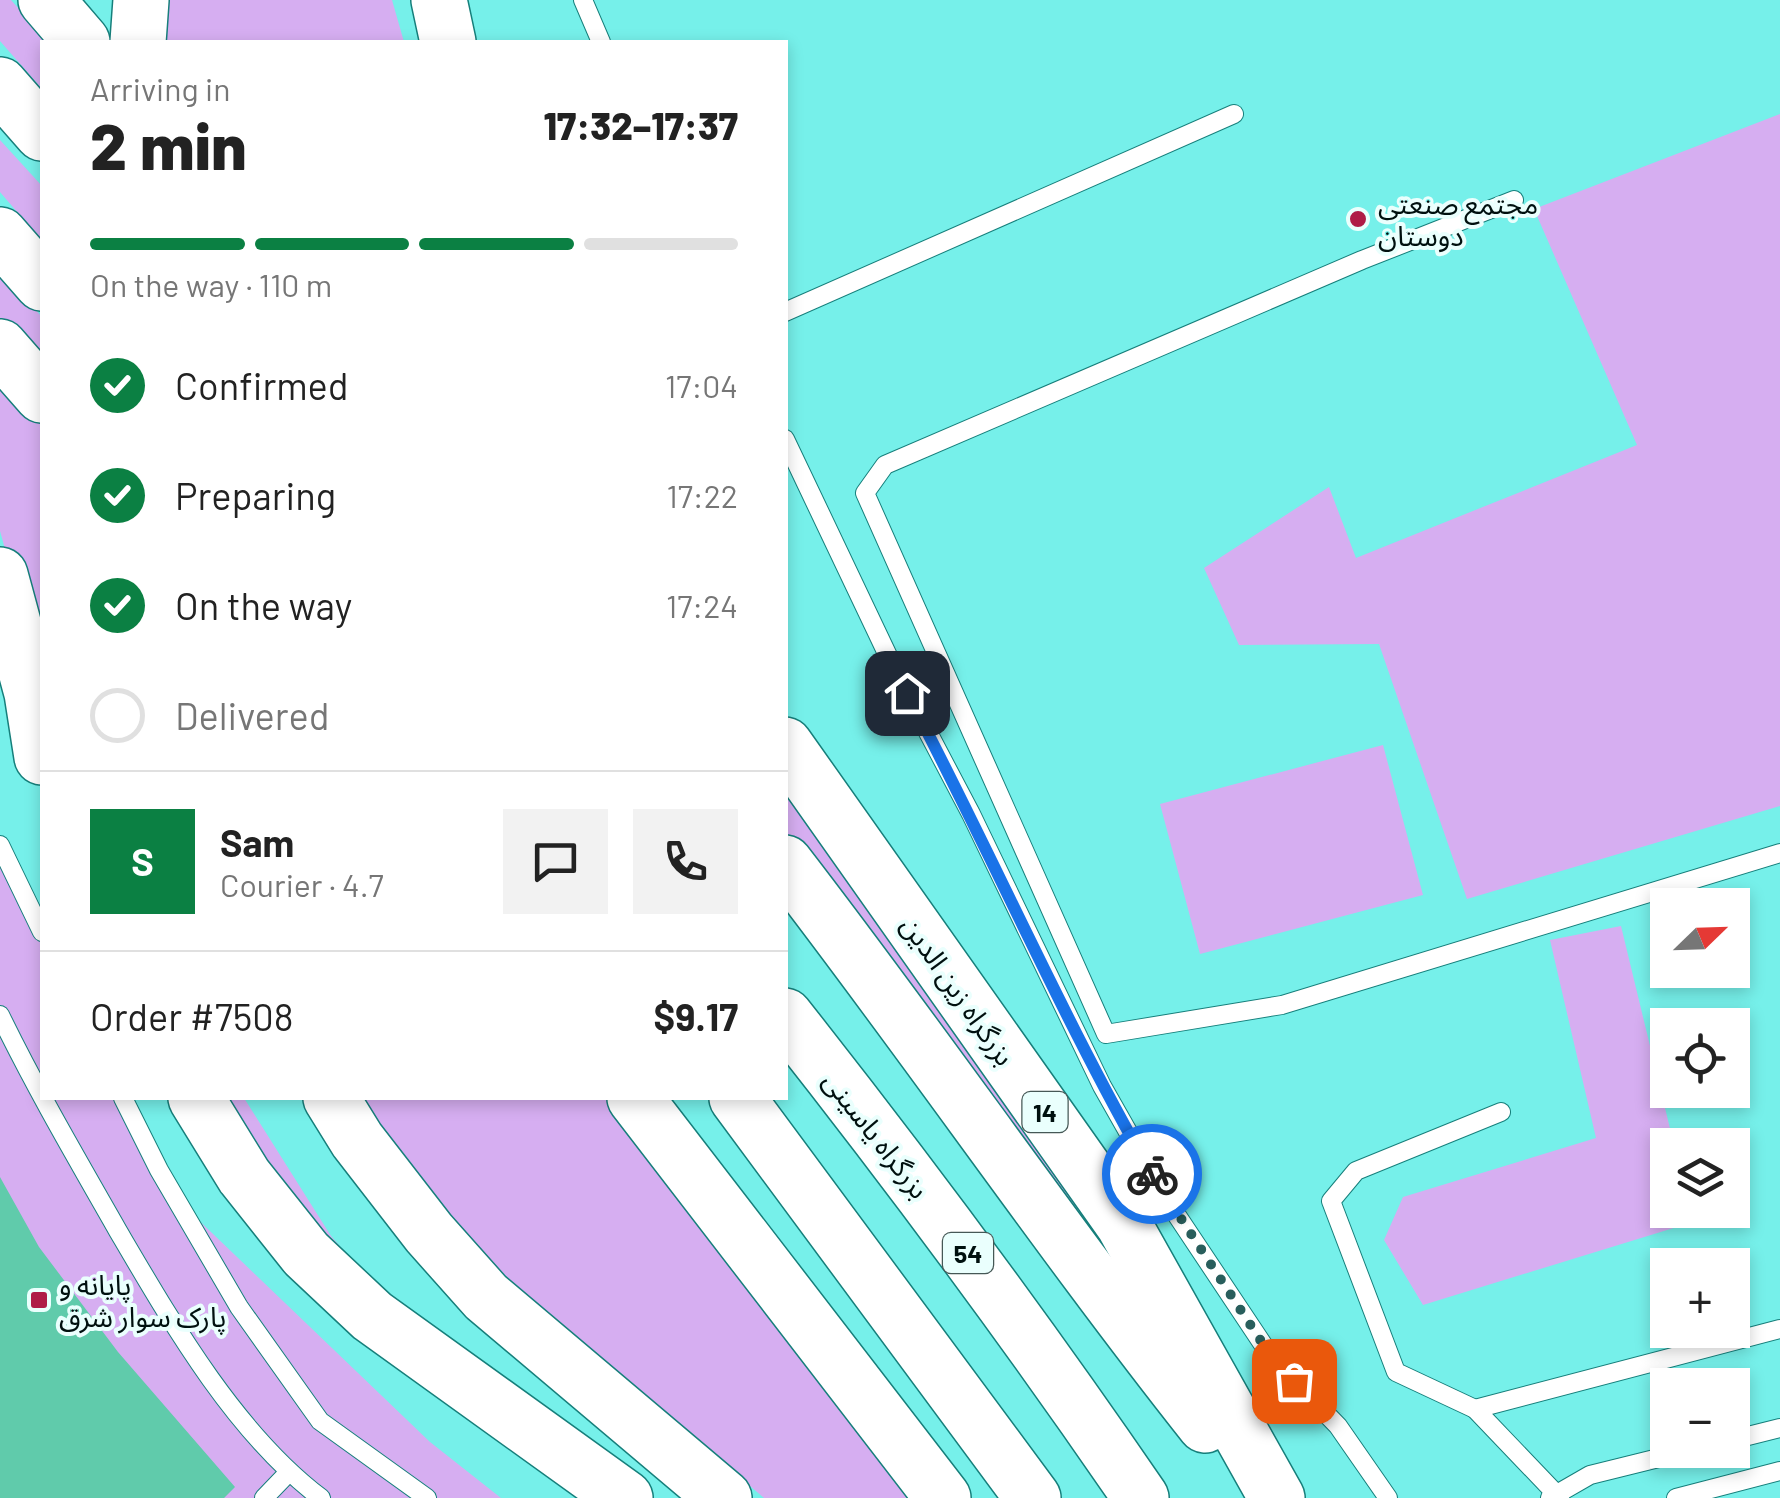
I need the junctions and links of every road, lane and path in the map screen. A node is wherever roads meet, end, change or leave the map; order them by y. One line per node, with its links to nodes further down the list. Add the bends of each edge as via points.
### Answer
1 (46, 0): 5 (highway)
2 (140, 0): 6 (highway)
3 (439, 0): 7 (highway)
4 (583, 0): 8 (lane)
5 (80, 40)
6 (138, 40)
7 (448, 40)
8 (600, 40)
9 (0, 85): 11 (highway)
10 (1234, 114): 15 (lane)
11 (40, 132)
12 (1514, 200): 25 (lane, via 885,465 866,493 1106,1034 1282,1004)
13 (0, 235): 14 (highway)
14 (40, 281)
15 (788, 311)
16 (0, 347): 17 (highway)
17 (40, 393)
18 (788, 445): 56 (lane, via 1102,1086 1166,1198 1272,1358 1338,1426)
19 (0, 576): 21 (highway)
20 (0, 705): 23 (highway)
21 (40, 744)
22 (788, 748): 55 (highway, بزرگراه زین الدین / 14, via 1124,1225)
23 (40, 788)
24 (0, 845): 27 (lane)
25 (1780, 853)
26 (788, 867): 54 (highway, via 1152,1358)
27 (40, 928)
28 (0, 1015): 30 (lane)
29 (788, 1020): 53 (highway, بزرگراه یاسینی / 54, via 975,1263)
30 (40, 1096)
31 (42, 1100): 44 (lane, via 187,1348)
32 (125, 1100): 48 (lane, via 239,1308 320,1421)
33 (197, 1100): 49 (highway, via 244,1176 346,1292)
34 (332, 1100): 50 (highway, via 417,1218 486,1297)
35 (637, 1100): 51 (highway)
36 (738, 1100): 52 (highway)
37 (1501, 1112): 39 (lane, via 1356,1171 1331,1201 1396,1372)
38 (1780, 1329): 39 (lane)
39 (1476, 1409): 45 (lane)
40 (1780, 1428): 41 (lane)
41 (1750, 1436)
42 (1650, 1460): 45 (lane, via 1590,1475)
43 (1780, 1471): 57 (lane)
44 (288, 1473): 46 (lane); 47 (lane)
45 (1555, 1497)
46 (264, 1498)
47 (321, 1498)
48 (428, 1498)
49 (624, 1498)
50 (724, 1498)
51 (944, 1498)
52 (1032, 1498)
53 (1141, 1498)
54 (1264, 1498)
55 (1277, 1498)
56 (1388, 1498)
57 (1676, 1498)

